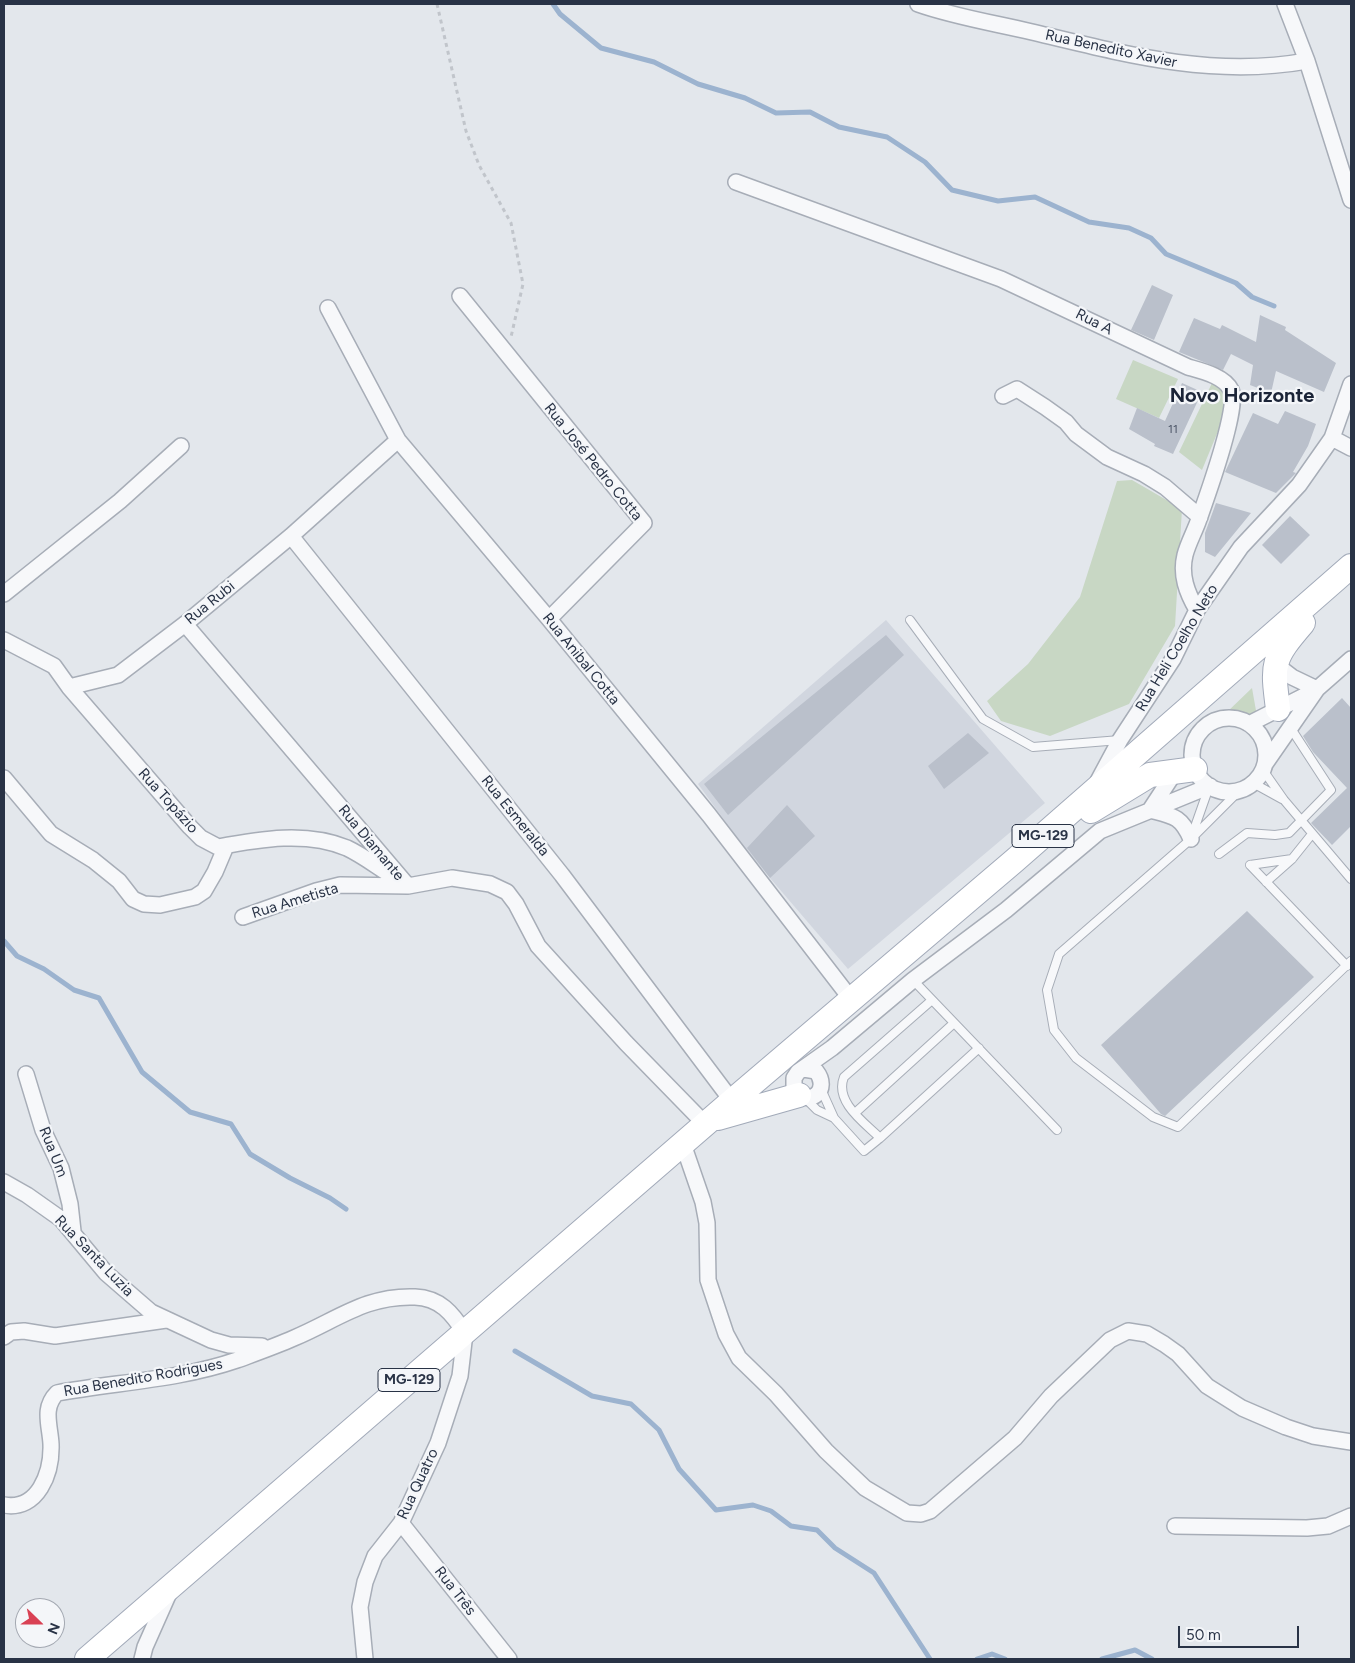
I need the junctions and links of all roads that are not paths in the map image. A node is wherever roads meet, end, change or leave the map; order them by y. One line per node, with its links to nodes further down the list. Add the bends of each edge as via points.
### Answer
1 (918, 4): 3 (street, Rua Benedito Xavier, via 1091,46 1205,67 1276,66)
2 (1285, 4): 3 (street)
3 (1307, 61): 5 (street)
4 (736, 182): 14 (street, Rua A, via 1010,283 1188,367 1209,373 1227,385 1234,398 1232,410)
5 (1351, 200)
6 (460, 296): 19 (street, Rua José Pedro Cotta, via 644,523)
7 (328, 308): 11 (street, Rua Anibal Cotta)
8 (1351, 384): 10 (street, Rua Heli Coelho Neto)
9 (1003, 396): 14 (street, via 1017,389 1032,398 1107,457 1165,487)
10 (1332, 438): 13 (street); 18 (street, Rua Heli Coelho Neto, via 1299,485 1241,547)
11 (398, 440): 15 (street, Rua Rubi); 19 (street, Rua Anibal Cotta)
12 (181, 446): 17 (street, via 120,501)
13 (1351, 448)
14 (1200, 517): 18 (street, Rua A, via 1185,556 1186,590)
15 (291, 536): 21 (street, Rua Rubi); 61 (street, Rua Esmeralda, via 562,875)
16 (1351, 568): 24 (main road, via 1286,644); 27 (main road, MG-129)
17 (4, 594)
18 (1197, 610): 30 (street, Rua Heli Coelho Neto, via 1173,659)
19 (549, 619): 53 (street, Rua Anibal Cotta, via 709,815)
20 (910, 620): 30 (lane, via 983,718 1033,747)
21 (185, 624): 25 (street, Rua Rubi, via 118,675); 49 (street, Rua Diamante)
22 (4, 640): 25 (street, via 54,666)
23 (1351, 659): 26 (street)
24 (1274, 664): 26 (street); 28 (main road)
25 (68, 687): 43 (street, Rua Topázio, via 190,827 210,844)
26 (1317, 689): 28 (street); 28 (street)
27 (1186, 711): 35 (main road); 37 (main road, MG-129)
28 (1284, 718): 29 (street); 31 (street); 40 (lane, via 1331,790)
29 (1249, 724): 31 (street, via 1262,739 1266,751); 32 (street, via 1232,718 1219,719 1208,725 1193,746)
30 (1120, 740): 37 (street, Rua Heli Coelho Neto)
31 (1264, 767): 34 (street); 38 (lane)
32 (1193, 776): 35 (main road, via 1150,775); 36 (street, via 1220,791); 39 (street); 39 (street); 42 (lane)
33 (4, 778): 43 (street, via 51,834 94,860 119,881 133,899 144,904 160,905 195,897 204,891)
34 (1252, 783): 36 (street); 38 (lane)
35 (1132, 785): 46 (main road)
36 (1238, 792): 42 (lane)
37 (1091, 794): 46 (main road, MG-129)
38 (1284, 800): 40 (lane)
39 (1150, 810): 42 (street, via 1178,818); 52 (street, via 1100,831 1006,910)
40 (1301, 818): 41 (lane); 44 (lane, via 1289,833 1247,833)
41 (1312, 834): 45 (lane); 47 (lane)
42 (1191, 840): 51 (lane, via 1059,954 1048,990 1054,1030 1076,1058 1153,1117 1178,1127)
43 (226, 846): 49 (street, Rua Topázio, via 295,837 330,842 348,849)
44 (1219, 854)
45 (1292, 859): 48 (lane); 48 (lane, via 1250,865)
46 (1014, 862): 53 (main road, MG-129)
47 (1351, 879)
48 (1266, 882): 51 (lane)
49 (408, 886): 50 (street, Rua Ametista, via 340,885); 64 (street, Rua Diamante, via 452,878 490,884 507,892 538,946 626,1043)
50 (243, 917)
51 (1349, 963)
52 (913, 980): 54 (lane); 56 (street)
53 (851, 999): 61 (main road, MG-129)
54 (932, 1000): 55 (lane); 62 (lane, via 844,1077 842,1091 849,1108)
55 (954, 1023): 57 (lane); 62 (lane)
56 (832, 1048): 58 (street); 60 (street)
57 (979, 1048): 65 (lane); 66 (lane)
58 (804, 1069): 60 (street, via 816,1072); 60 (street, via 794,1078 794,1090)
59 (26, 1074): 69 (street, Rua Um, via 43,1130 66,1186)
60 (811, 1090): 63 (lane, via 830,1104); 63 (lane, via 818,1110); 64 (main road)
61 (732, 1102): 64 (main road, MG-129)
62 (855, 1113): 66 (lane)
63 (834, 1118): 66 (lane, via 864,1151)
64 (709, 1122): 67 (main road, MG-129)
65 (1057, 1130)
66 (880, 1138)
67 (683, 1144): 71 (main road, MG-129); 74 (street, via 707,1223 708,1280 733,1348 744,1364 854,1479 875,1496 907,1513 930,1511 1008,1445 1051,1396 1110,1340 1128,1331 1147,1334 1164,1344 1178,1354 1207,1386 1242,1408 1313,1436)
68 (4, 1182): 69 (street, Rua Santa Luzia, via 41,1204)
69 (73, 1231): 70 (street, Rua Santa Luzia, via 106,1273 151,1312)
70 (166, 1320): 72 (street, via 55,1336 24,1331 11,1332); 73 (street, Rua Santa Luzia, via 229,1345)
71 (465, 1332): 73 (street, Rua Benedito Rodrigues, via 440,1303 416,1297 378,1299); 77 (street, Rua Quatro, via 460,1376 438,1443); 79 (main road, MG-129)
72 (4, 1337)
73 (272, 1346): 75 (street, Rua Benedito Rodrigues, via 200,1370 57,1393 51,1399 47,1419 51,1445 43,1485 29,1502 20,1506)
74 (1351, 1442)
75 (4, 1505)
76 (1351, 1516): 78 (street, via 1328,1526 1307,1528)
77 (401, 1523): 82 (street, Rua Quatro, via 376,1556 365,1582 360,1607); 83 (street, Rua Três)
78 (1175, 1526)
79 (173, 1585): 80 (main road, MG-129); 81 (street)
80 (87, 1659)
81 (142, 1659)
82 (365, 1659)
83 (509, 1659)

